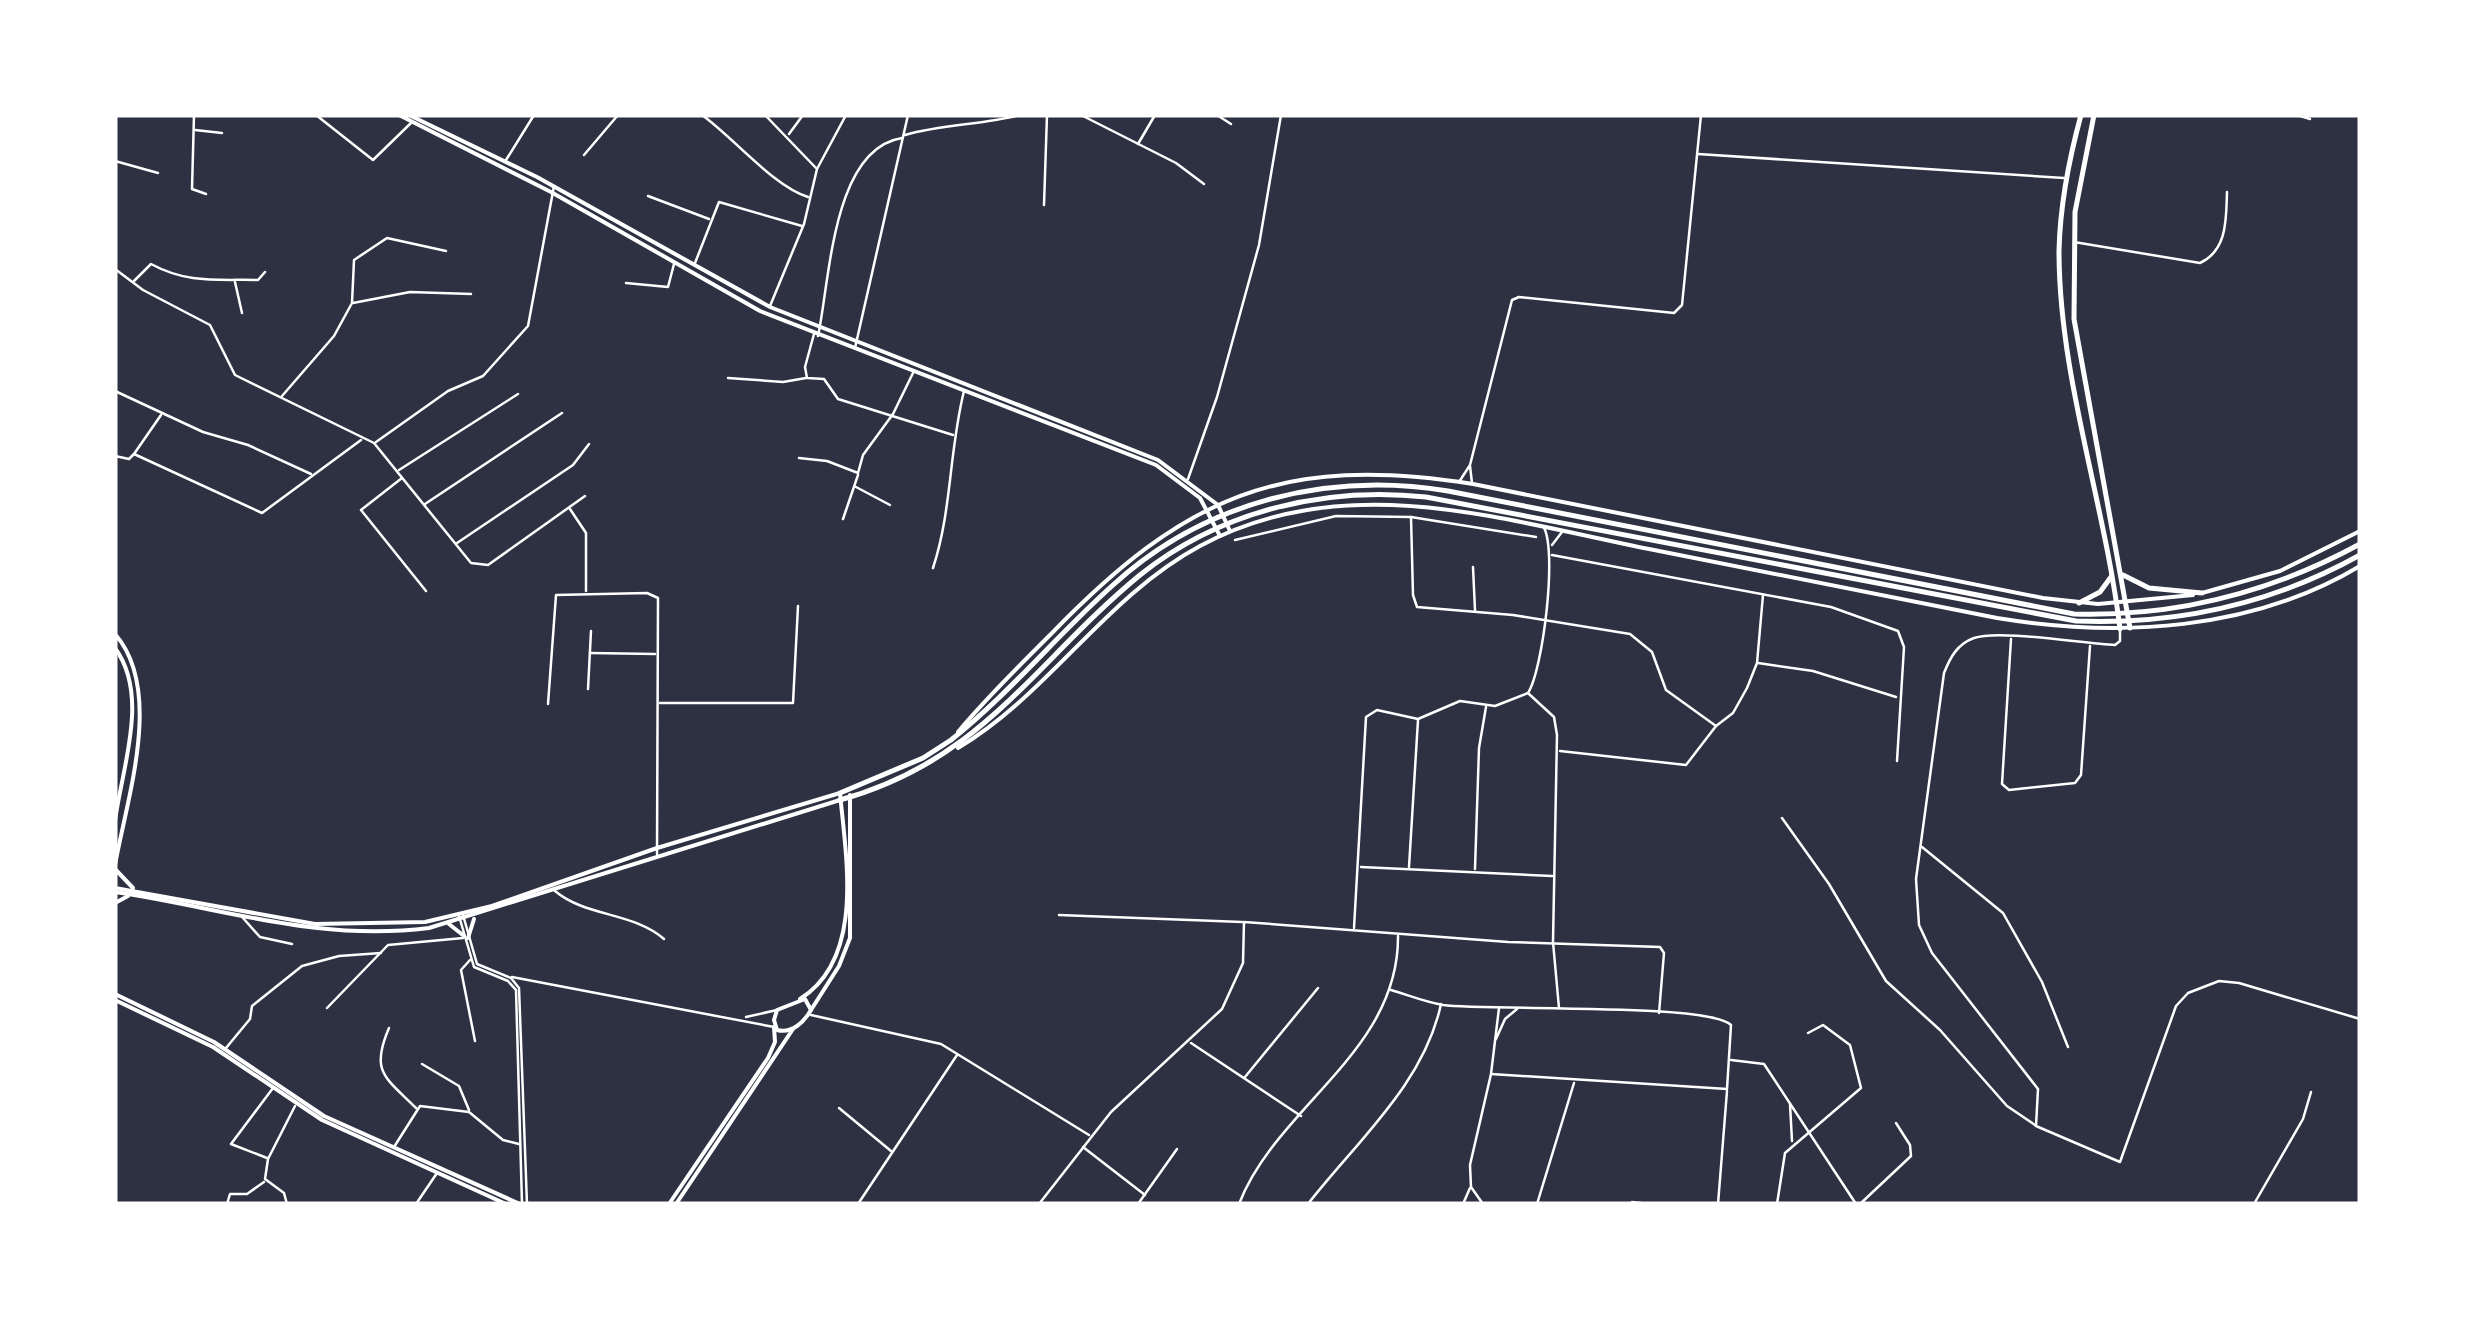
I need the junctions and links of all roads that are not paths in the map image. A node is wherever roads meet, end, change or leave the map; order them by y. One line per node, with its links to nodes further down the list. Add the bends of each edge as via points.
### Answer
1 (194, 115): 28 (street)
2 (316, 115): 26 (street, via 373,160)
3 (399, 115): 26 (main road)
4 (410, 115): 35 (main road)
5 (534, 115): 35 (street)
6 (618, 115): 34 (street)
7 (702, 115): 45 (street, via 796,194)
8 (765, 115): 30 (street)
9 (803, 115): 30 (street)
10 (846, 115): 37 (street)
11 (908, 115): 31 (street)
12 (974, 115): 25 (street)
13 (1020, 115): 25 (street)
14 (1046, 115): 46 (street)
15 (1081, 115): 23 (street)
16 (1155, 115): 32 (street)
17 (1217, 115): 27 (street)
18 (1281, 115): 89 (street, via 1259,245)
19 (1702, 115): 33 (street)
20 (2080, 115): 39 (highway)
21 (2094, 115): 49 (highway)
22 (2297, 115): 24 (street)
23 (1092, 117): 32 (street)
24 (2310, 119)
25 (976, 122): 31 (street)
26 (411, 123): 41 (main road)
27 (1231, 124)
28 (194, 130): 29 (street); 43 (street, via 192,189)
29 (222, 133)
30 (787, 136): 37 (street)
31 (903, 137): 64 (street, via 882,144 850,183); 65 (street)
32 (1138, 145): 40 (street)
33 (1698, 154): 39 (street); 84 (street, via 1682,305 1674,313 1512,300)
34 (584, 155)
35 (506, 161): 41 (main road)
36 (115, 162): 38 (street)
37 (816, 169): 45 (street)
38 (158, 173)
39 (2066, 178): 52 (highway)
40 (1204, 184)
41 (553, 189): 53 (main road); 54 (main road); 79 (street, via 528,326 483,376 448,391)
42 (2227, 192): 49 (street, via 2223,236 2200,263)
43 (206, 194)
44 (648, 196): 47 (street)
45 (810, 198): 48 (street)
46 (1044, 205)
47 (710, 220): 48 (street, via 721,202); 54 (street)
48 (804, 226): 62 (street)
49 (2072, 242): 51 (highway)
50 (446, 251): 61 (street, via 387,238 354,260)
51 (2072, 258): 52 (highway); 120 (highway, via 2074,319)
52 (2060, 259): 121 (highway, via 2063,323)
53 (674, 264): 59 (street, via 668,287); 64 (main road)
54 (694, 266): 62 (main road)
55 (115, 270): 58 (street)
56 (265, 272): 57 (street, via 258,280)
57 (234, 280): 58 (street, via 184,280 151,264); 63 (street)
58 (133, 282): 73 (street, via 210,324 235,376)
59 (626, 283)
60 (470, 294): 61 (street, via 410,292)
61 (352, 303): 73 (street, via 334,336)
62 (770, 308): 64 (main road)
63 (242, 313)
64 (817, 334): 65 (main road); 66 (main road); 69 (street, via 804,367)
65 (856, 342): 66 (street); 89 (main road, via 1128,446)
66 (854, 349): 67 (main road)
67 (914, 371): 70 (main road); 76 (street)
68 (728, 378): 69 (street)
69 (807, 378): 76 (street, via 824,380 838,398)
70 (964, 390): 77 (street); 98 (main road, via 1156,465)
71 (115, 391): 75 (street)
72 (518, 394): 85 (street)
73 (282, 396): 78 (street)
74 (562, 413): 95 (street)
75 (162, 414): 81 (street); 86 (street)
76 (893, 414): 77 (street); 87 (street, via 863,455)
77 (953, 436): 118 (street, via 948,519)
78 (363, 439): 79 (street); 86 (street)
79 (374, 443): 85 (street)
80 (590, 444): 109 (street, via 573,465)
81 (134, 454): 82 (street); 86 (street, via 262,513)
82 (115, 456)
83 (800, 458): 87 (street)
84 (1470, 464): 90 (street); 91 (street)
85 (397, 471): 88 (street)
86 (314, 474)
87 (858, 474): 92 (street)
88 (403, 478): 95 (street); 122 (street, via 362,510)
89 (1188, 478): 94 (main road)
90 (1459, 482): 91 (main road); 94 (main road, via 1318,476)
91 (1472, 484): 108 (main road)
92 (855, 486): 97 (street); 100 (street)
93 (585, 496): 96 (street)
94 (1218, 504): 98 (main road); 104 (main road)
95 (424, 505): 109 (street)
96 (568, 506): 109 (street, via 482,567 471,564); 123 (street, via 586,533)
97 (890, 506)
98 (1208, 508): 105 (main road); 151 (main road, via 1133,554 1098,585)
99 (1412, 517): 106 (street); 107 (street, via 1336,516); 131 (street, via 1414,603 1424,610)
100 (843, 519)
101 (1543, 526): 102 (main road); 104 (main road, via 1381,502 1310,508); 111 (street)
102 (1564, 530): 111 (street); 119 (main road)
103 (2360, 531): 124 (main road, via 2280,571)
104 (1230, 532): 105 (main road)
105 (1220, 536): 152 (main road, via 1140,586 1001,722)
106 (1536, 537)
107 (1235, 540)
108 (1761, 543): 112 (highway); 126 (main road)
109 (456, 544)
110 (2360, 544): 129 (highway, via 2247,594 2144,613)
111 (1551, 546): 113 (street)
112 (1760, 552): 129 (highway); 151 (highway, via 1426,488 1342,486 1286,495 1218,516 1158,549)
113 (1550, 554): 125 (street); 132 (street)
114 (2360, 555): 129 (highway, via 2249,602 2167,618 2100,622)
115 (1758, 561): 119 (highway); 129 (highway); 152 (highway, via 1402,494 1288,504 1223,525 1165,557)
116 (2360, 566): 133 (main road, via 2251,612)
117 (1473, 567): 131 (street)
118 (933, 568)
119 (1756, 570): 134 (main road, via 2054,628)
120 (2123, 574): 124 (highway, via 2149,588); 127 (highway)
121 (2113, 575): 126 (highway, via 2100,592); 128 (highway)
122 (426, 591)
123 (586, 592): 141 (street, via 658,598); 147 (street, via 556,595)
124 (2202, 593): 127 (main road)
125 (1763, 594): 142 (street); 145 (street, via 1831,607 1898,631 1904,647)
126 (2079, 602): 128 (main road)
127 (2127, 602): 128 (main road); 133 (highway)
128 (2117, 603): 134 (highway)
129 (2001, 605)
130 (798, 606): 146 (street, via 793,703)
131 (1474, 612): 132 (street)
132 (1544, 619): 144 (street); 150 (street, via 1630,634 1652,652 1666,690)
133 (2130, 628): 134 (main road)
134 (2120, 629): 138 (street, via 2115,645)
135 (591, 631): 140 (street)
136 (115, 634): 161 (main road, via 136,669 140,713)
137 (2011, 638): 138 (street); 138 (street, via 2002,784 2009,790 2074,783 2081,775); 159 (street, via 1975,638 1949,659)
138 (2090, 644)
139 (115, 648): 158 (main road, via 132,696)
140 (590, 653): 141 (street); 143 (street)
141 (657, 654): 146 (street)
142 (1757, 662): 145 (street, via 1814,671); 150 (street, via 1741,701)
143 (588, 690)
144 (1528, 693): 148 (street); 153 (street, via 1554,717)
145 (1898, 698): 154 (street)
146 (659, 703): 160 (street)
147 (548, 704)
148 (1487, 705): 149 (street, via 1460,701); 164 (street, via 1478,748)
149 (1418, 719): 162 (street, via 1377,710 1366,717); 163 (street)
150 (1716, 726): 153 (street, via 1680,767)
151 (952, 740): 155 (highway)
152 (958, 748): 155 (highway, via 928,767)
153 (1557, 751): 165 (street)
154 (1897, 761)
155 (850, 794): 156 (highway); 195 (main road, via 850,938)
156 (840, 797): 160 (main road); 188 (main road, via 842,946 822,984)
157 (1782, 818): 224 (street, via 1886,982 1940,1030 2006,1106)
158 (115, 821)
159 (1920, 846): 206 (street, via 2003,914 2042,982); 224 (street, via 1914,903 1923,936 2038,1090)
160 (657, 851): 167 (main road); 173 (main road)
161 (115, 867): 168 (main road)
162 (1359, 867): 163 (street); 176 (street)
163 (1409, 868): 164 (street)
164 (1475, 870): 165 (street)
165 (1554, 876): 180 (street)
166 (115, 890): 168 (main road)
167 (556, 891): 171 (main road); 179 (street, via 645,925)
168 (137, 893): 169 (main road); 172 (main road); 173 (main road, via 338,926)
169 (115, 903)
170 (1059, 915): 174 (street)
171 (476, 917): 173 (main road); 178 (main road)
172 (243, 918): 175 (main road, via 342,933); 181 (street, via 260,936)
173 (461, 918): 175 (main road); 178 (street)
174 (1244, 922): 176 (street); 204 (street, via 1244,956 1222,1009)
175 (449, 924): 178 (main road)
176 (1354, 929): 177 (street)
177 (1398, 934): 180 (street); 186 (street)
178 (465, 937): 182 (street, via 388,945); 183 (street); 184 (street, via 477,964)
179 (664, 940)
180 (1553, 942): 192 (street); 196 (street, via 1660,947)
181 (292, 944)
182 (381, 953): 190 (street); 207 (street, via 302,966 252,1006 250,1019)
183 (471, 959): 203 (street, via 461,970); 228 (street, via 481,973 516,990)
184 (506, 976): 197 (street); 228 (street, via 520,998)
185 (1318, 988): 212 (street)
186 (1391, 990): 189 (street); 222 (street, via 1350,1059)
187 (115, 997): 207 (main road); 214 (main road, via 213,1046)
188 (800, 999): 194 (main road); 195 (main road, via 809,1002)
189 (1441, 1004): 191 (street); 249 (street, via 1409,1080)
190 (327, 1008)
191 (1499, 1008): 193 (street); 205 (street)
192 (1559, 1008): 193 (street); 196 (street)
193 (1517, 1009): 205 (street)
194 (777, 1010): 197 (street); 199 (main road)
195 (810, 1012): 201 (main road); 208 (street, via 930,1039)
196 (1659, 1013): 209 (street, via 1726,1020)
197 (744, 1018): 199 (street)
198 (2360, 1019): 224 (street, via 2239,982 2204,985 2176,1006 2120,1162)
199 (774, 1027): 201 (main road); 244 (main road, via 768,1058)
200 (389, 1028): 220 (street, via 378,1054 382,1074)
201 (794, 1029): 244 (main road)
202 (1808, 1034): 225 (street, via 1823,1025 1850,1045 1861,1088)
203 (475, 1041)
204 (1189, 1042): 212 (street); 226 (street)
205 (1494, 1044): 211 (street)
206 (2068, 1047)
207 (225, 1049): 230 (main road, via 311,1109)
208 (958, 1053): 226 (street); 232 (street)
209 (1730, 1060): 215 (street); 217 (street, via 1764,1064)
210 (422, 1064): 221 (street, via 458,1086)
211 (1491, 1074): 213 (street); 236 (street)
212 (1244, 1078): 222 (street)
213 (1574, 1081): 215 (street); 252 (street)
214 (273, 1088): 218 (main road); 233 (street, via 231,1144)
215 (1727, 1088): 254 (street)
216 (2311, 1092): 257 (street)
217 (1790, 1103): 225 (street); 227 (street)
218 (296, 1105): 233 (street); 234 (main road)
219 (840, 1108): 232 (street)
220 (416, 1109): 221 (street); 230 (street)
221 (469, 1112): 228 (street, via 503,1140)
222 (1302, 1117): 248 (street, via 1261,1165)
223 (1896, 1123): 256 (street, via 1911,1156)
224 (2036, 1126)
225 (1808, 1130): 227 (street); 256 (street)
226 (1090, 1136): 229 (street)
227 (1792, 1143): 255 (street)
228 (524, 1145): 243 (street)
229 (1082, 1146): 237 (street); 246 (street)
230 (394, 1147): 243 (main road)
231 (1177, 1148): 237 (street)
232 (892, 1152): 245 (street)
233 (268, 1159): 235 (street)
234 (438, 1172): 241 (street); 242 (main road)
235 (266, 1180): 239 (street, via 247,1194 230,1194); 240 (street)
236 (1471, 1187): 250 (street); 251 (street)
237 (1145, 1195): 247 (street)
238 (1632, 1202): 253 (street)
239 (227, 1204)
240 (287, 1204)
241 (416, 1204)
242 (506, 1204)
243 (523, 1204)
244 (673, 1204)
245 (858, 1204)
246 (1039, 1204)
247 (1138, 1204)
248 (1239, 1204)
249 (1308, 1204)
250 (1463, 1204)
251 (1483, 1204)
252 (1536, 1204)
253 (1649, 1204)
254 (1718, 1204)
255 (1777, 1204)
256 (1858, 1204)
257 (2254, 1204)

